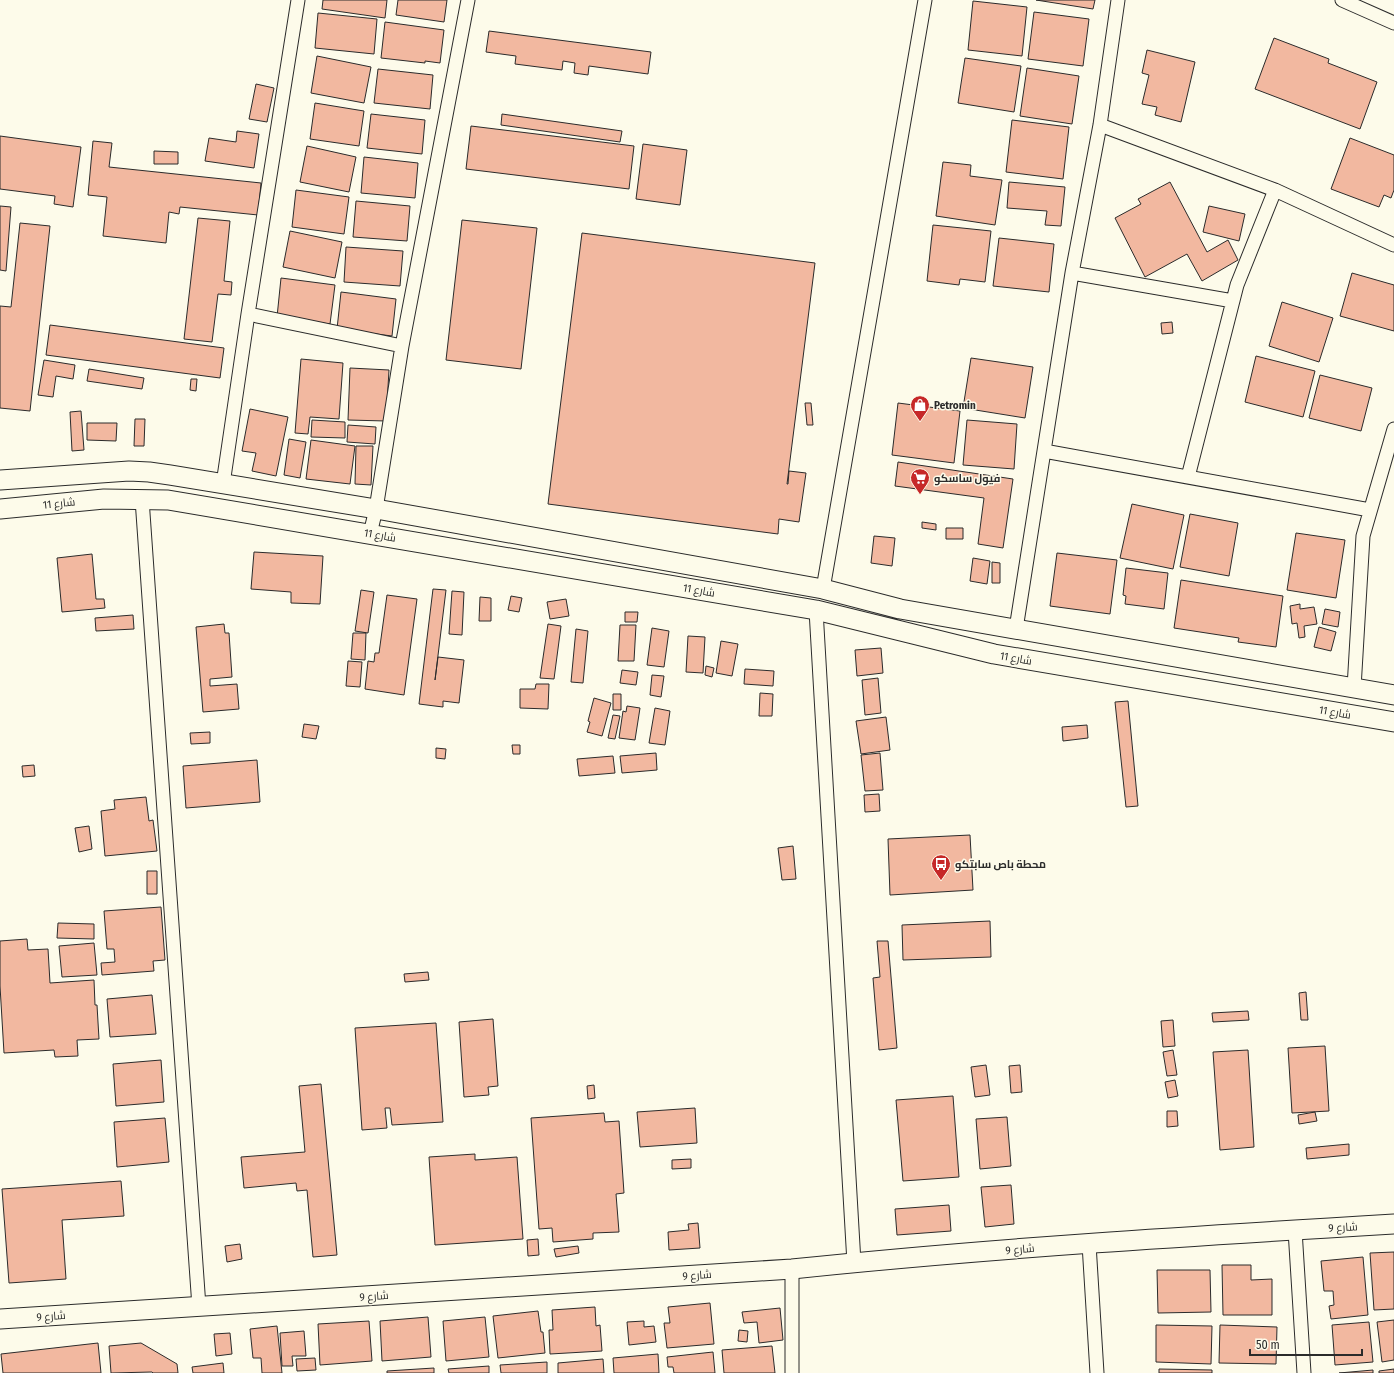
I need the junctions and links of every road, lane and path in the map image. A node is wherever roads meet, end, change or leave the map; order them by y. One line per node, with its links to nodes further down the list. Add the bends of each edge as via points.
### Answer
1 (298, 0): 12 (street)
2 (468, 0): 13 (street)
3 (925, 0): 24 (street)
4 (1118, 0): 7 (street)
5 (1342, 0): 6 (street)
6 (1394, 23)
7 (1100, 125): 8 (street); 10 (street)
8 (1275, 190): 9 (street); 11 (street)
9 (1394, 245)
10 (1072, 273): 11 (street); 15 (street)
11 (1233, 301): 16 (street)
12 (248, 314): 13 (street); 18 (street)
13 (402, 346): 21 (street)
14 (1394, 429): 22 (street)
15 (1044, 451): 16 (street); 26 (street)
16 (1188, 477): 22 (street)
17 (0, 480): 18 (street, شارع 11, via 129,471)
18 (223, 484): 21 (street, شارع 11)
19 (142, 499): 20 (street, شارع 11, via 104,499); 23 (street, شارع 11, via 168,500); 35 (street)
20 (0, 509)
21 (376, 509): 23 (street); 24 (street, شارع 11)
22 (1370, 510): 27 (street, via 1363,536)
23 (370, 534): 25 (street, شارع 11)
24 (823, 589): 26 (street, شارع 11, via 900,609)
25 (816, 610): 29 (street, شارع 11, via 994,654); 33 (street)
26 (1016, 630): 27 (street, شارع 11)
27 (1354, 688): 28 (street, شارع 11)
28 (1394, 696)
29 (1394, 722)
30 (1394, 1224): 31 (street, شارع 9)
31 (1295, 1230): 32 (street, شارع 9); 39 (street)
32 (1089, 1244): 33 (street, شارع 9); 38 (street)
33 (854, 1263): 34 (street, شارع 9)
34 (792, 1269): 35 (street, شارع 9); 37 (street)
35 (199, 1307): 36 (street, شارع 9)
36 (0, 1319)
37 (792, 1373)
38 (1097, 1373)
39 (1304, 1373)

